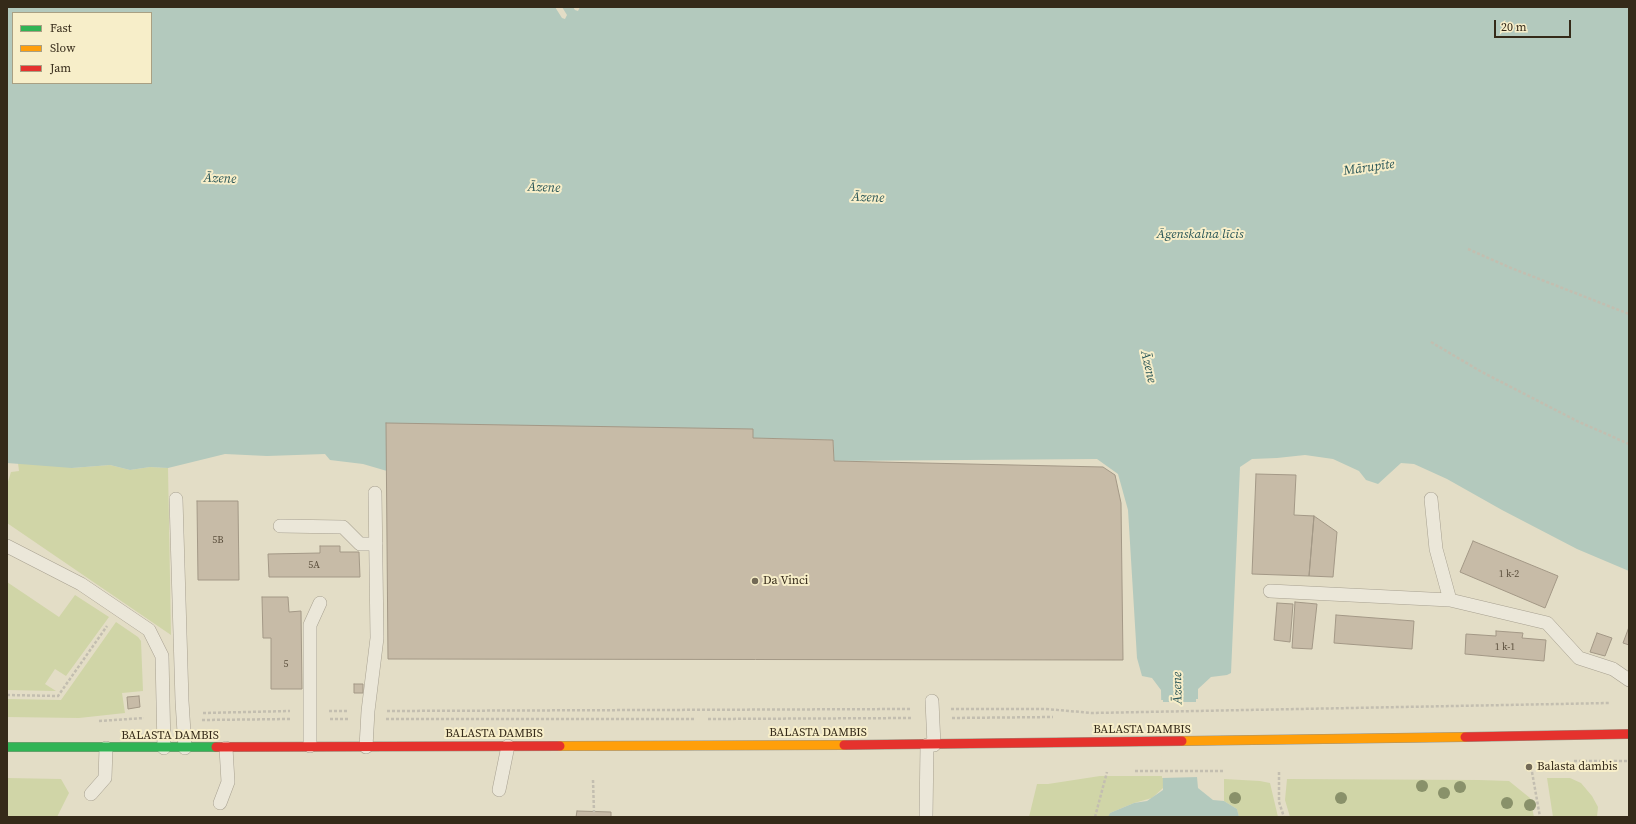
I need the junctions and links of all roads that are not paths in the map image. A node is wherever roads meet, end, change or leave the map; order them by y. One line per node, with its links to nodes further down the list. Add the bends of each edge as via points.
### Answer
1 (375, 493): 5 (lane)
2 (176, 499): 20 (lane)
3 (1431, 500): 8 (lane, via 1436,549)
4 (280, 526): 5 (lane, via 342,527 360,544)
5 (376, 544): 16 (lane, via 377,638)
6 (7, 546): 19 (lane, via 81,584 149,630 162,656)
7 (1270, 591): 8 (lane)
8 (1450, 600): 10 (lane, via 1547,623 1579,658 1613,669)
9 (320, 603): 15 (lane, via 310,625)
10 (1629, 680)
11 (932, 705): 13 (lane)
12 (1629, 734): 13 (street, BALASTA DAMBIS)
13 (930, 745): 17 (street, BALASTA DAMBIS); 25 (lane)
14 (7, 746): 18 (street, BALASTA DAMBIS)
15 (310, 746): 16 (street, BALASTA DAMBIS); 21 (street, BALASTA DAMBIS)
16 (366, 746): 17 (street, BALASTA DAMBIS)
17 (508, 746): 22 (lane)
18 (106, 748): 19 (street, BALASTA DAMBIS); 23 (lane, via 105,778)
19 (164, 748): 20 (street, BALASTA DAMBIS)
20 (185, 748): 21 (street, BALASTA DAMBIS)
21 (226, 748): 24 (lane, via 228,782)
22 (499, 790)
23 (92, 794)
24 (220, 803)
25 (926, 817)

